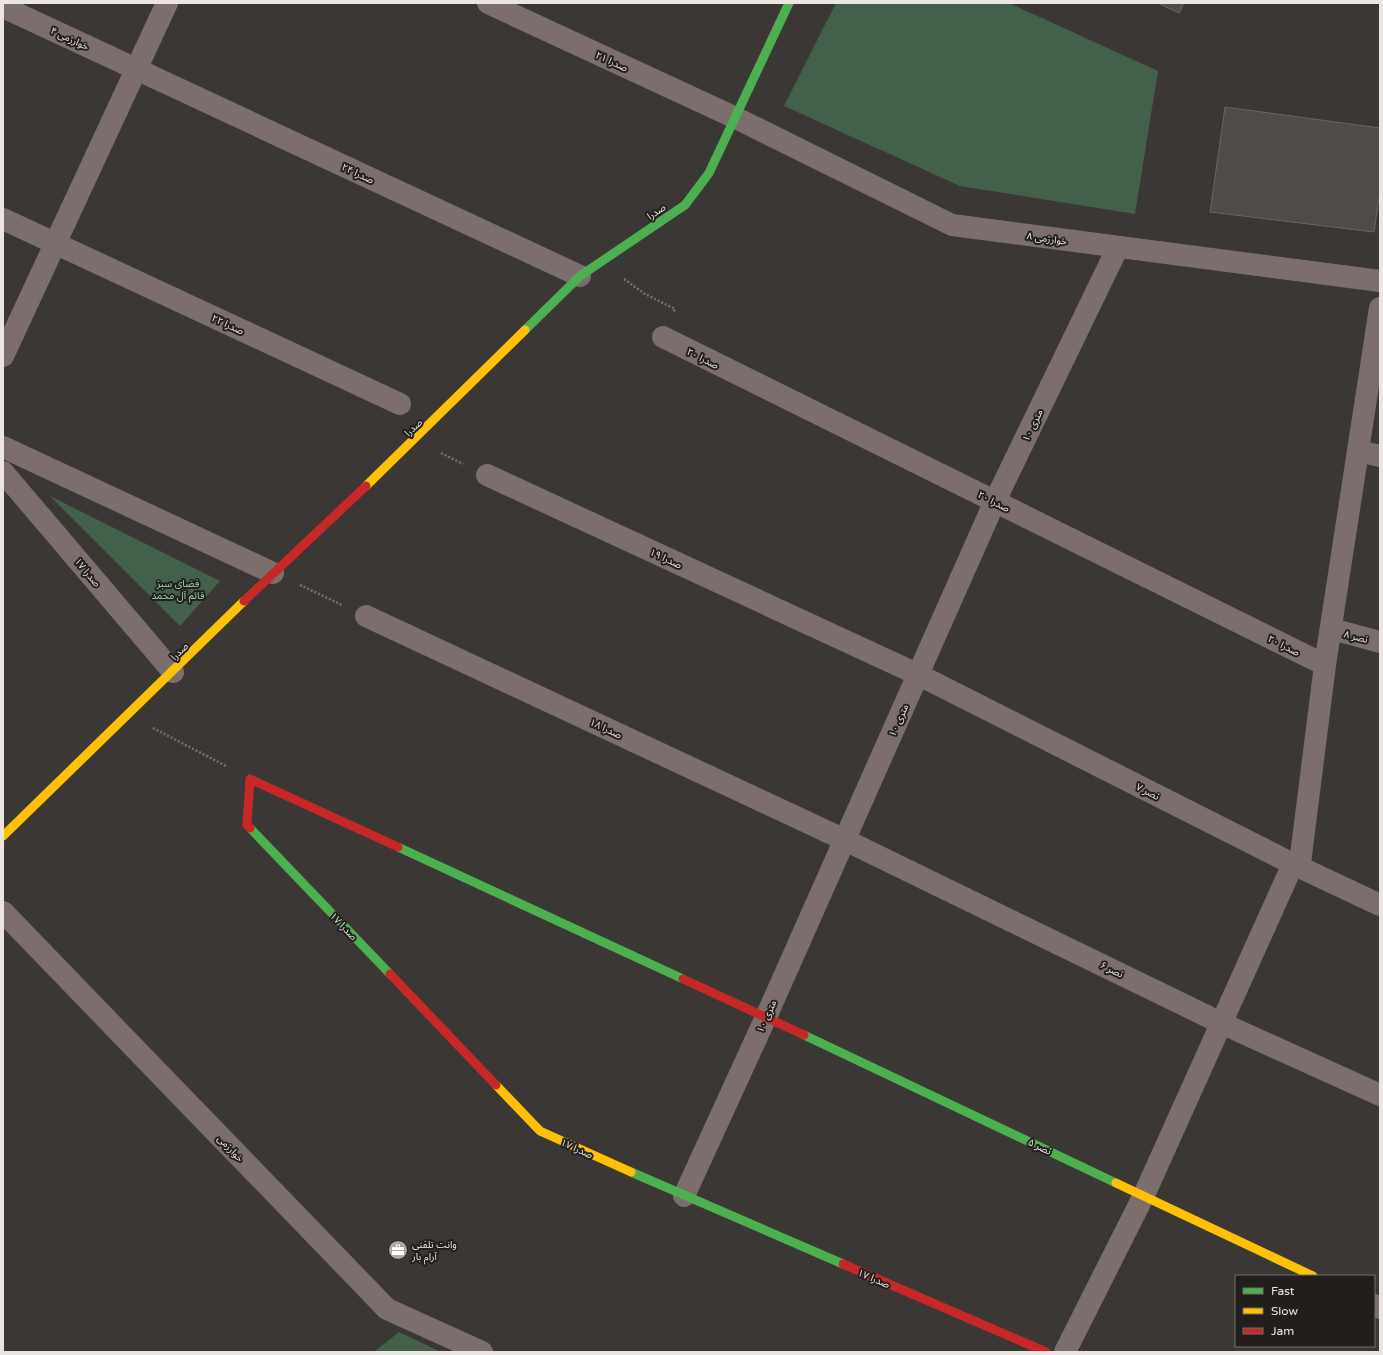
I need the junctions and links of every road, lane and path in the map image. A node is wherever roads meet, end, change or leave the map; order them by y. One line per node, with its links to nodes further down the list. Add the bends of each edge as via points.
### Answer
1 (167, 3): 5 (street)
2 (488, 3): 6 (street, صدرا ۲۱)
3 (789, 3): 6 (street, صدرا)
4 (3, 7): 5 (street, خوارزمی ۴)
5 (136, 70): 8 (street); 11 (street, صدرا ۲۴)
6 (736, 118): 9 (street, خوارزمی ۸, via 952,225); 10 (street, صدرا, via 709,173 685,204)
7 (3, 219): 8 (street, صدرا ۲۲)
8 (55, 243): 15 (street); 16 (street, صدرا ۲۲)
9 (1118, 248): 12 (street, خوارزمی ۸); 23 (street, ۱۰ متری)
10 (601, 262): 11 (street, صدرا); 14 (path, via 645,294 675,309)
11 (580, 276): 17 (street, صدرا)
12 (1380, 281)
13 (1380, 308): 19 (street)
14 (662, 337): 23 (street, صدرا ۲۰)
15 (3, 356)
16 (400, 404)
17 (414, 441): 22 (path); 24 (street, صدرا)
18 (3, 447): 24 (street)
19 (1358, 451): 20 (street); 26 (street)
20 (1380, 456)
21 (3, 472): 29 (street, صدرا ۱۷)
22 (487, 475): 30 (street, صدرا ۱۹)
23 (995, 501): 28 (street, صدرا ۲۰); 30 (street, ۱۰ متری)
24 (273, 573): 25 (path); 29 (street, صدرا)
25 (366, 616): 34 (street, صدرا ۱۸)
26 (1332, 630): 27 (street, نصر ۸); 28 (street)
27 (1380, 642)
28 (1325, 666): 35 (street, via 1300,863)
29 (173, 672): 31 (street, صدرا)
30 (918, 674): 34 (street, ۱۰ متری); 35 (street, نصر ۷)
31 (128, 715): 32 (path); 33 (street, صدرا)
32 (250, 778): 38 (street, نصر ۵); 41 (street, صدرا ۱۷, via 247,825 540,1131)
33 (3, 836)
34 (845, 840): 38 (street, ۱۰ متری); 39 (street, نصر ۶)
35 (1293, 864): 36 (street, نصر ۷); 39 (street)
36 (1380, 905)
37 (3, 912): 44 (street, خوارزمی, via 387,1309)
38 (766, 1017): 41 (street, ۱۰ متری); 42 (street, نصر ۵)
39 (1221, 1023): 40 (street, نصر ۶); 42 (street)
40 (1380, 1095)
41 (684, 1196): 45 (street, صدرا ۱۷)
42 (1144, 1196): 43 (street, نصر ۵); 46 (street)
43 (1312, 1275)
44 (482, 1352)
45 (1046, 1352)
46 (1065, 1352)

